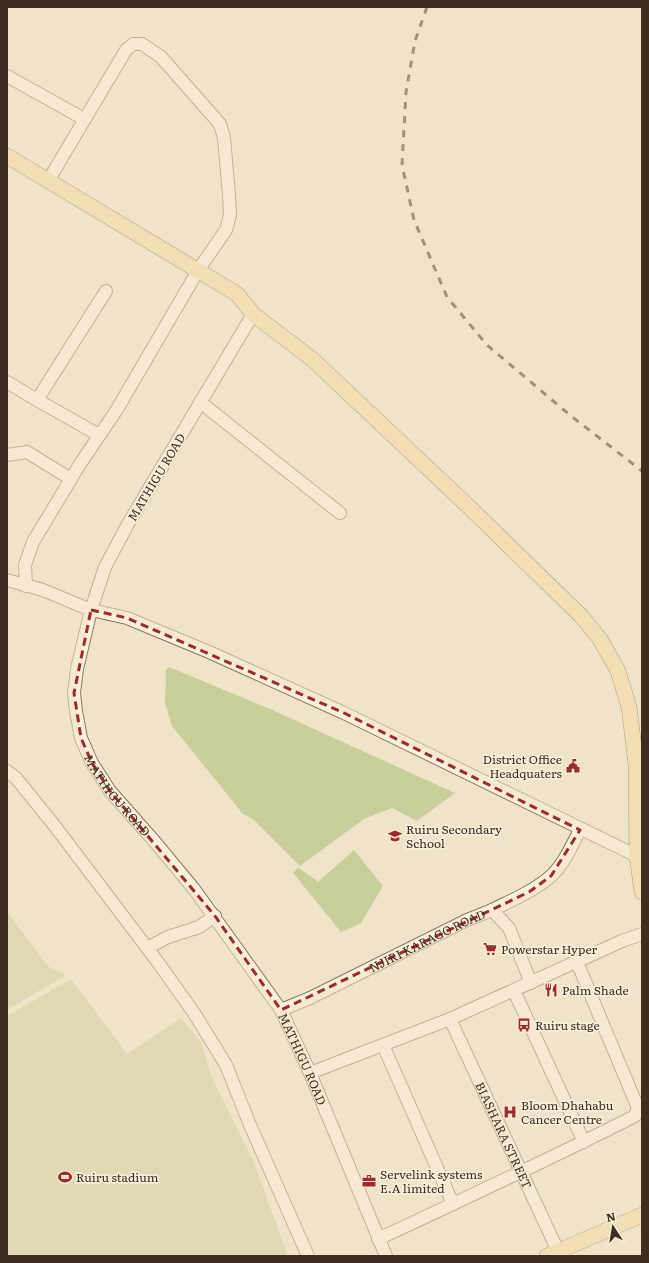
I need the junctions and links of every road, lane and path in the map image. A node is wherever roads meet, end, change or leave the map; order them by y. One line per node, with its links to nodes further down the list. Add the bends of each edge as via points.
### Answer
1 (7, 76): 2 (street)
2 (84, 119): 4 (street); 5 (street, via 126,50 133,44 142,44 161,57 220,124 224,138 230,215 226,230)
3 (7, 156): 4 (main road)
4 (48, 181): 5 (main road)
5 (199, 270): 7 (main road, via 237,294); 11 (street)
6 (106, 291): 9 (street)
7 (252, 314): 10 (street, MATHIGU ROAD); 20 (main road, via 312,359 516,552 581,616 600,639 618,671 629,707 636,764)
8 (7, 382): 9 (street)
9 (37, 400): 11 (street)
10 (200, 402): 14 (street); 17 (street, MATHIGU ROAD, via 124,530 105,567)
11 (100, 435): 13 (street)
12 (7, 455): 13 (street, via 27,452)
13 (71, 479): 16 (street, via 27,555)
14 (340, 513)
15 (7, 580): 16 (street)
16 (26, 586): 17 (street, via 43,590)
17 (91, 610): 19 (street, via 127,618 316,700); 23 (street, MATHIGU ROAD, via 74,693 81,738 92,763 110,791)
18 (7, 771): 25 (street, via 16,778 54,825)
19 (580, 830): 20 (street); 22 (street, via 564,860 551,876 529,892)
20 (637, 856): 21 (main road)
21 (642, 892)
22 (492, 910): 27 (street, NJIRI KARAGO ROAD, via 509,928); 29 (street, NJIRI KARAGO ROAD)
23 (215, 916): 25 (street, via 199,927 168,937); 29 (street, MATHIGU ROAD, via 248,967)
24 (642, 934): 26 (street)
25 (147, 948): 40 (street, via 194,1013 226,1065)
26 (577, 962): 27 (street); 33 (street)
27 (531, 983): 28 (street)
28 (514, 991): 30 (street); 34 (street)
29 (281, 1010): 32 (street, MATHIGU ROAD)
30 (450, 1018): 31 (street); 35 (street, BIASHARA STREET)
31 (383, 1045): 32 (street); 36 (street)
32 (310, 1073): 38 (street, MATHIGU ROAD)
33 (640, 1107): 34 (street, via 635,1116)
34 (584, 1142): 35 (street)
35 (521, 1173): 36 (street); 39 (street, BIASHARA STREET)
36 (453, 1204): 38 (street)
37 (642, 1214): 39 (main road)
38 (378, 1239): 41 (street, MATHIGU ROAD)
39 (553, 1253)
40 (308, 1256)
41 (386, 1256)

